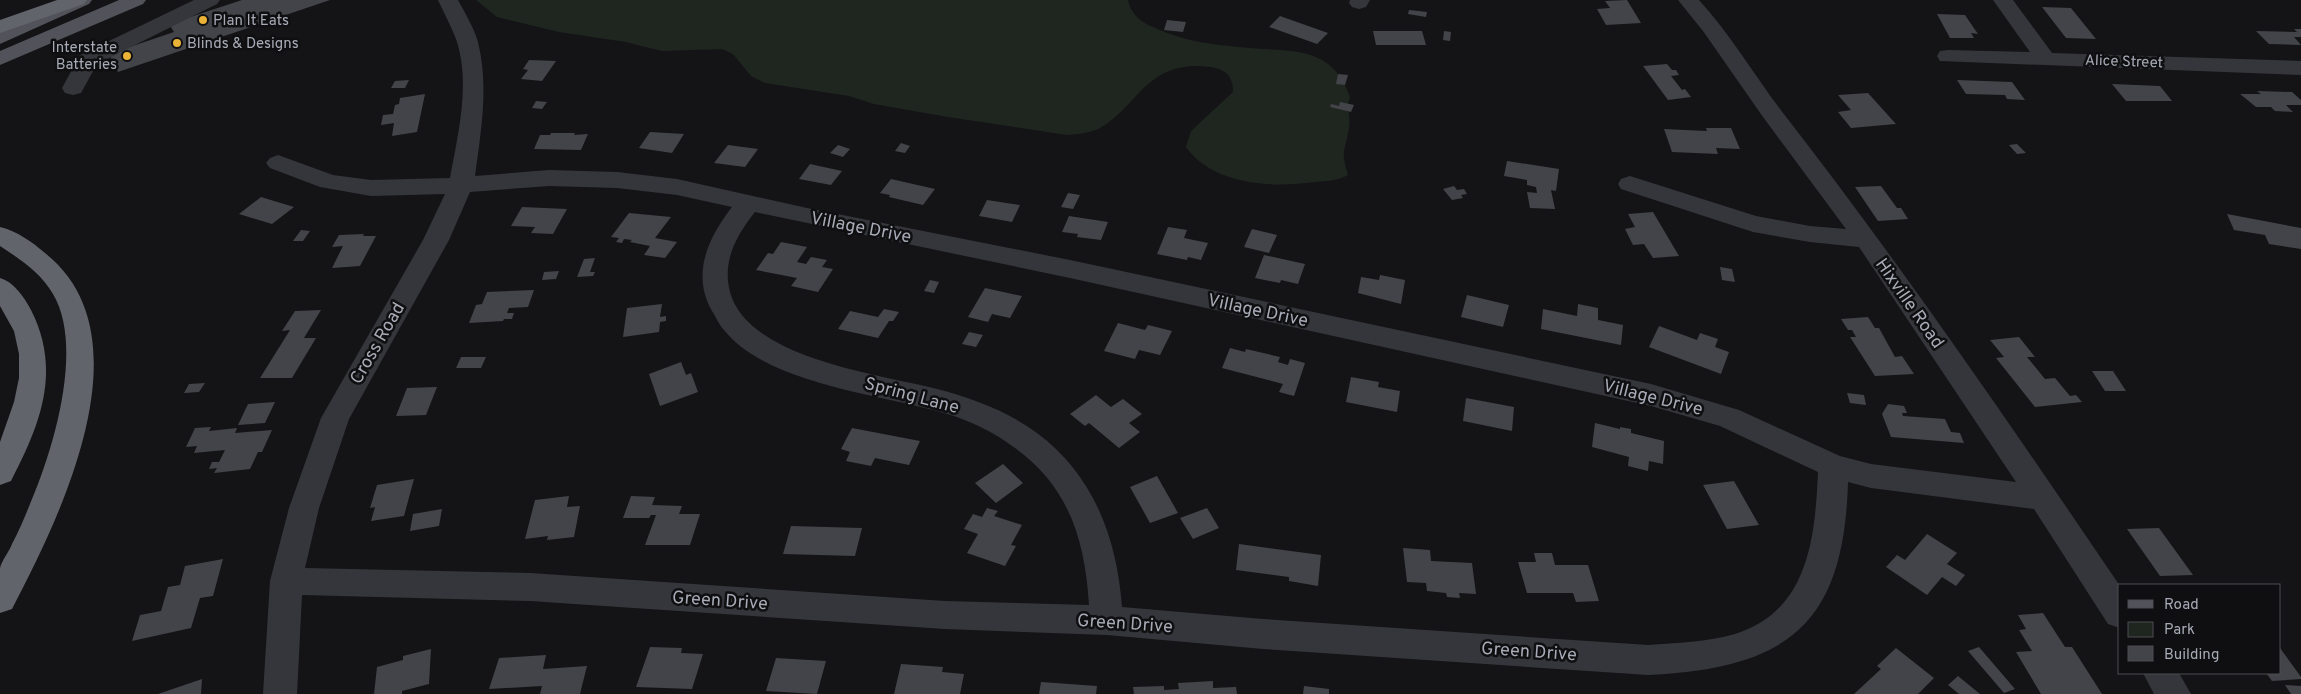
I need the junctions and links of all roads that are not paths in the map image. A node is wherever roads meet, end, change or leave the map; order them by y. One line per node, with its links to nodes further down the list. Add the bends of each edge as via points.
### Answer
1 (77, 0): 8 (highway)
2 (82, 0): 9 (main road)
3 (136, 0): 12 (main road)
4 (210, 0): 14 (street, via 88,60)
5 (448, 0): 16 (street, Cross Road, via 466,40 473,75 474,112)
6 (1688, 0): 20 (street, Hixville Road)
7 (2003, 0): 11 (street)
8 (0, 27)
9 (0, 38)
10 (1948, 56): 11 (street, Alice Street)
11 (2045, 58): 13 (street, Alice Street)
12 (0, 60)
13 (2301, 68)
14 (73, 88)
15 (278, 163): 16 (street, Village Drive, via 349,186 393,188)
16 (461, 184): 18 (street, Village Drive, via 530,178 617,180 676,187); 25 (street, Cross Road, via 436,240 335,418 304,508)
17 (1630, 184): 20 (street, via 1753,224)
18 (748, 204): 22 (street, Village Drive, via 1070,269 1664,399 1729,418); 28 (street, Spring Lane, via 726,231 714,263 718,297 738,328 750,340 783,358 970,411 1013,431 1037,448 1075,490 1087,512 1102,561)
19 (0, 236): 26 (highway, via 34,256 60,284 77,324 79,349 74,410 58,473 15,574)
20 (1865, 239): 24 (street, Hixville Road)
21 (0, 287): 23 (highway, via 27,328 34,364 29,401 12,450)
22 (1833, 466): 24 (street, Village Drive, via 1871,476); 28 (street, Green Drive, via 1827,547 1815,587 1804,605 1785,623 1756,642 1732,651 1648,660 1273,635)
23 (0, 473)
24 (2043, 498): 27 (street, Hixville Road)
25 (286, 581): 28 (street, Green Drive, via 530,587 935,615); 30 (street, Cross Road)
26 (0, 599)
27 (2118, 611)
28 (1107, 620)
29 (2161, 674): 31 (street)
30 (280, 694)
31 (2174, 694)

